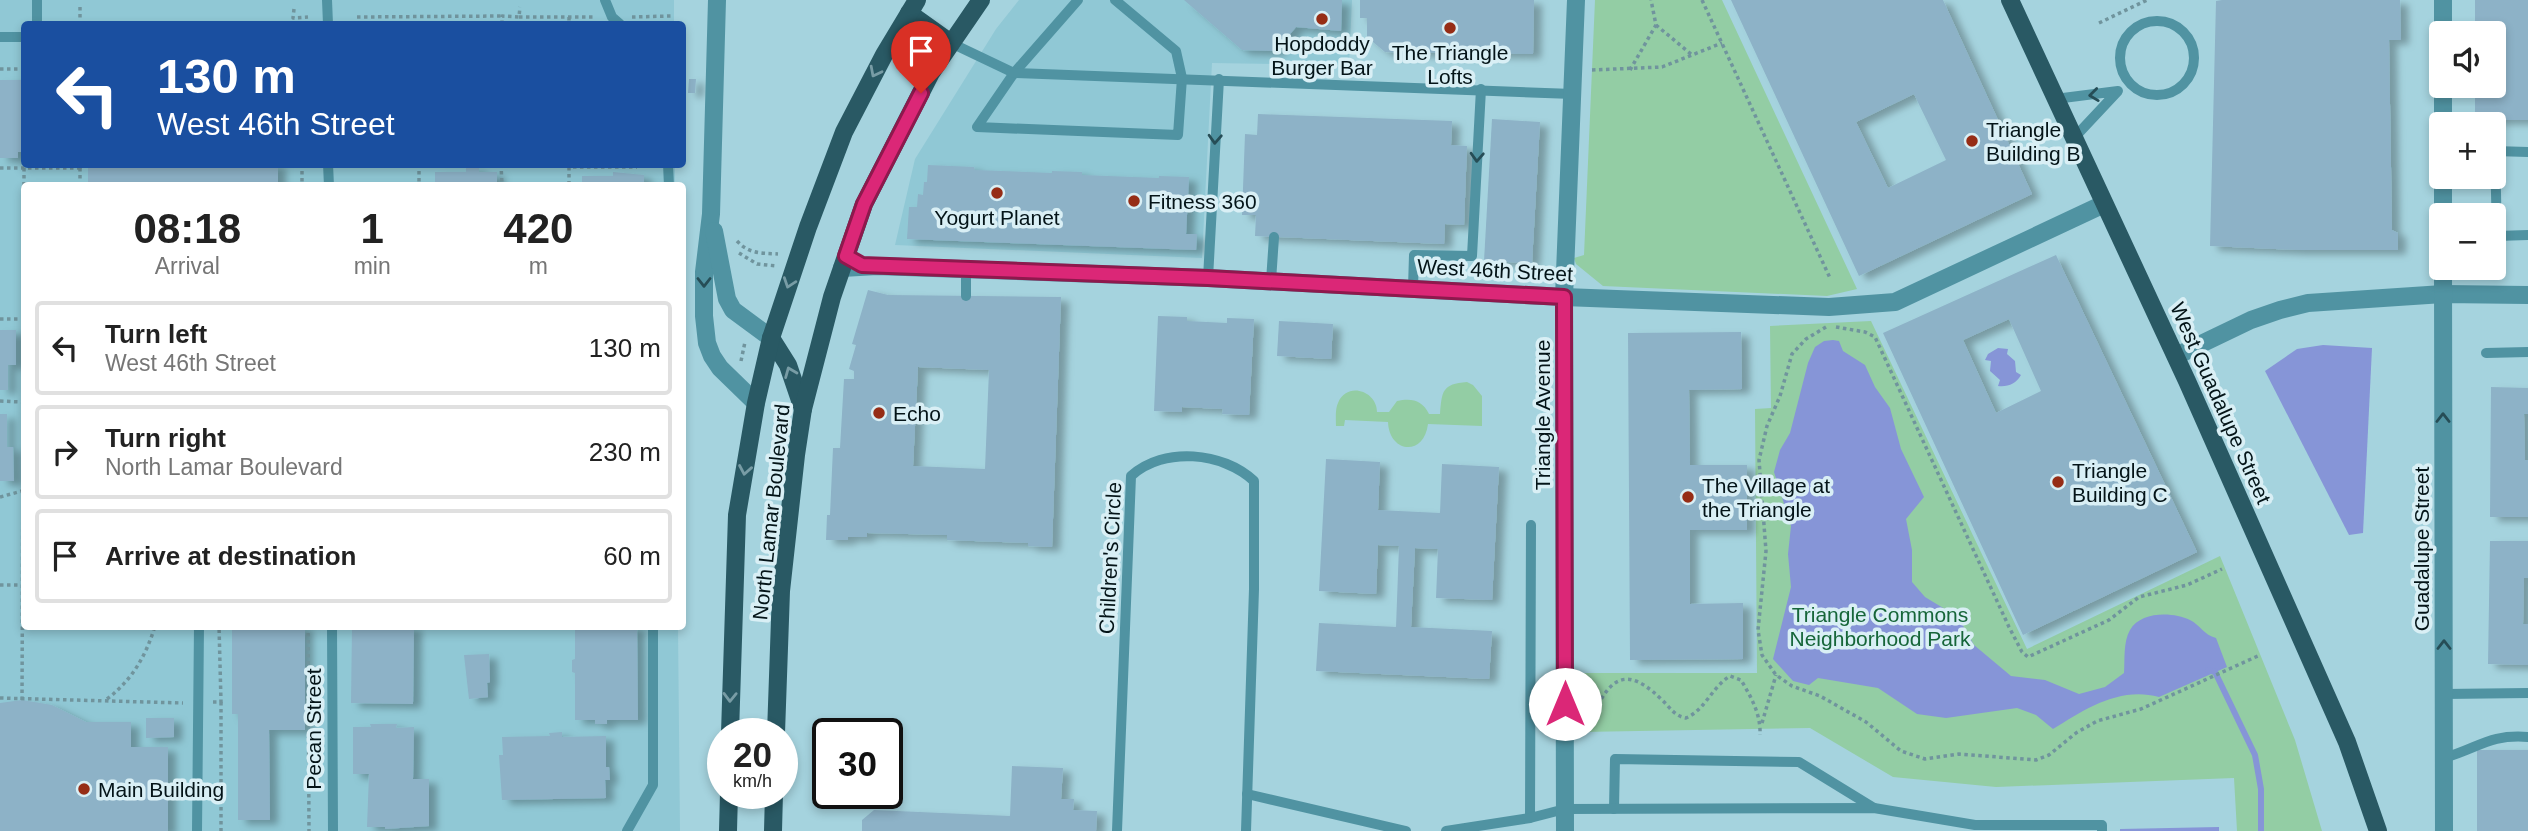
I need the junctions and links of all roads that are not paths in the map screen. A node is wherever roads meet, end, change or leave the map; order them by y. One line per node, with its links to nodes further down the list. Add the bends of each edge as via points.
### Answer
1 (37, 0): 12 (lane)
2 (327, 0): 13 (lane)
3 (605, 0): 14 (lane, via 612,17)
4 (717, 0): 32 (street)
5 (981, 0): 18 (main road, North Lamar Boulevard)
6 (1077, 0): 19 (lane)
7 (1115, 0): 20 (lane, via 1176,51)
8 (1577, 0): 25 (street, Triangle Avenue)
9 (2010, 0): 26 (main road, West Guadalupe Street)
10 (2443, 0): 15 (street)
11 (913, 7): 18 (main road); 45 (main road, North Lamar Boulevard, one-way to 45, via 844,132)
12 (37, 21)
13 (328, 21)
14 (623, 21)
15 (2443, 21)
16 (0, 37): 17 (lane)
17 (21, 37)
18 (951, 43): 19 (lane); 35 (main road, North Lamar Boulevard, via 864,204)
19 (1014, 73): 20 (lane); 20 (lane, via 977,127 1178,135)
20 (1182, 78): 21 (lane)
21 (1219, 79): 23 (lane); 37 (lane, one-way to 37)
22 (2131, 85): 22 (lane, via 2158,95 2180,87 2193,68 2192,44 2185,34 2163,22 2139,26 2129,34 2120,57); 24 (lane)
23 (1481, 89): 25 (lane); 40 (lane, one-way to 40, via 1472,256 1414,255)
24 (2118, 92): 26 (lane, one-way to 26); 27 (lane)
25 (1573, 94): 44 (street, Triangle Avenue)
26 (2055, 99): 27 (main road, West Guadalupe Street)
27 (2074, 139): 31 (main road, West Guadalupe Street)
28 (2506, 151): 29 (lane)
29 (2528, 152)
30 (2495, 189): 33 (lane, via 2497,236)
31 (2104, 204): 44 (street, West 46th Street, via 1895,302 1829,307); 48 (main road, West Guadalupe Street)
32 (711, 214): 45 (street, via 727,299 733,310); 49 (street, one-way to 49, via 704,272 707,343 720,368)
33 (2528, 235)
34 (1274, 237): 39 (lane)
35 (850, 263): 36 (street, West 46th Street); 50 (main road, North Lamar Boulevard, via 832,297)
36 (966, 268): 37 (street, West 46th Street); 43 (lane)
37 (1208, 278): 39 (street, West 46th Street)
38 (2443, 280): 41 (street, Guadalupe Street)
39 (1271, 281): 40 (street, West 46th Street)
40 (1413, 288): 44 (street, West 46th Street)
41 (2443, 293): 42 (street); 48 (street, via 2337,299 2289,307); 56 (street, Guadalupe Street, one-way to 41)
42 (2528, 295)
43 (966, 296)
44 (1564, 297): 65 (street, Triangle Avenue)
45 (771, 338): 49 (main road, North Lamar Boulevard); 50 (main road, one-way to 45, via 788,365)
46 (2528, 352): 47 (lane)
47 (2486, 353)
48 (2176, 356): 80 (main road, West Guadalupe Street, via 2347,742)
49 (756, 403): 57 (main road, North Lamar Boulevard, one-way to 57, via 737,515)
50 (803, 409): 58 (main road, North Lamar Boulevard, via 781,591)
51 (1531, 526): 67 (lane)
52 (199, 630): 69 (lane)
53 (332, 630): 70 (lane, Pecan Street)
54 (653, 630): 71 (lane, via 653,785)
55 (2528, 693): 56 (lane)
56 (2444, 694): 60 (street, Guadalupe Street)
57 (730, 718)
58 (777, 718)
59 (2528, 737): 60 (lane, via 2490,739)
60 (2444, 758): 81 (street, Guadalupe Street)
61 (1247, 794): 74 (lane, Children's Circle, via 1254,481 1226,462 1162,458 1131,476); 75 (lane, Children's Circle); 76 (lane)
62 (1874, 808): 66 (lane); 66 (lane, via 1799,762 1615,759); 68 (lane)
63 (729, 809): 72 (main road)
64 (774, 809): 73 (main road)
65 (1565, 809): 66 (lane); 67 (lane); 78 (street, Triangle Avenue)
66 (1614, 809)
67 (1530, 818): 77 (lane)
68 (1975, 828): 79 (lane, via 2102,825)
69 (197, 831)
70 (333, 831)
71 (627, 831)
72 (728, 831)
73 (773, 831)
74 (1117, 831)
75 (1246, 831)
76 (1406, 831)
77 (1446, 831)
78 (1565, 831)
79 (2102, 831)
80 (2378, 831)
81 (2444, 831)

